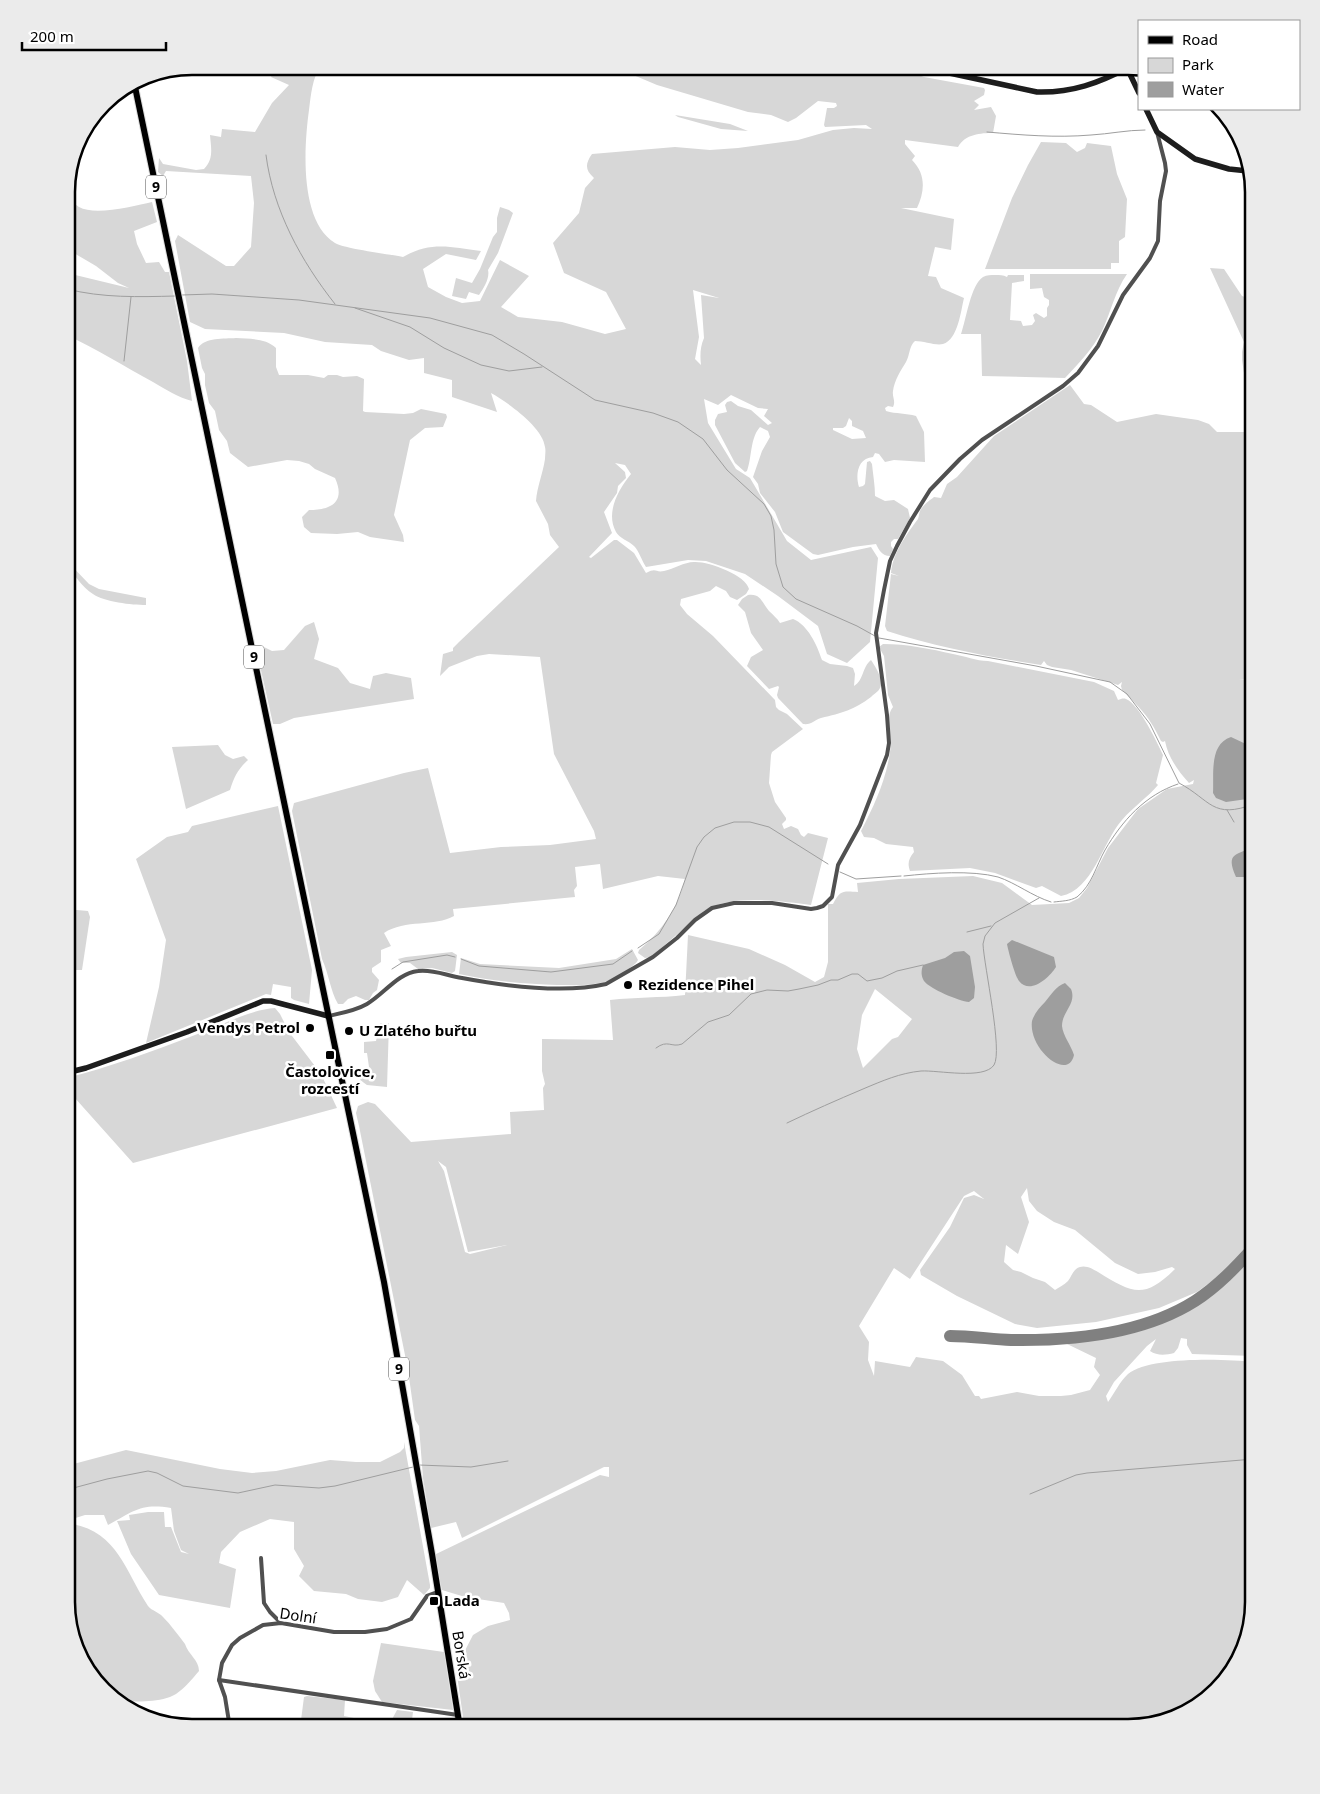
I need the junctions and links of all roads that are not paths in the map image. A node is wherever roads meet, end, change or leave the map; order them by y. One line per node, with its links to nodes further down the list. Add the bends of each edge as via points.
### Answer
1 (959, 75): 2 (street, via 1037,92 1057,92 1073,90)
2 (1111, 75)
3 (1131, 75): 5 (street)
4 (136, 90): 9 (main road, 9)
5 (1138, 91)
6 (1146, 110): 7 (street)
7 (1157, 132): 8 (street, via 1195,159); 9 (street, via 1166,171 1160,201 1158,241 1123,296 1098,346 1078,373 1063,386 982,440 930,490 890,561 876,633 887,715 887,755 860,825 838,865 832,896 827,902 811,909 772,903 734,903 712,908 653,957 598,986 569,989 514,985 459,978 436,971 415,971 404,975 367,1004)
8 (1243, 171)
9 (328, 1016): 10 (street, via 263,1001 187,1032); 12 (main road, Borská / 9, via 384,1282)
10 (75, 1071)
11 (261, 1558): 13 (street, via 264,1603)
12 (438, 1592): 13 (street, Dolní, via 427,1596 411,1619 387,1629 334,1632); 15 (main road, Borská / 9)
13 (281, 1623): 14 (street, Dolní, via 258,1627 232,1645 222,1663)
14 (219, 1680): 15 (street); 16 (street)
15 (458, 1715): 17 (main road, Borská / 9)
16 (229, 1719)
17 (459, 1719)

